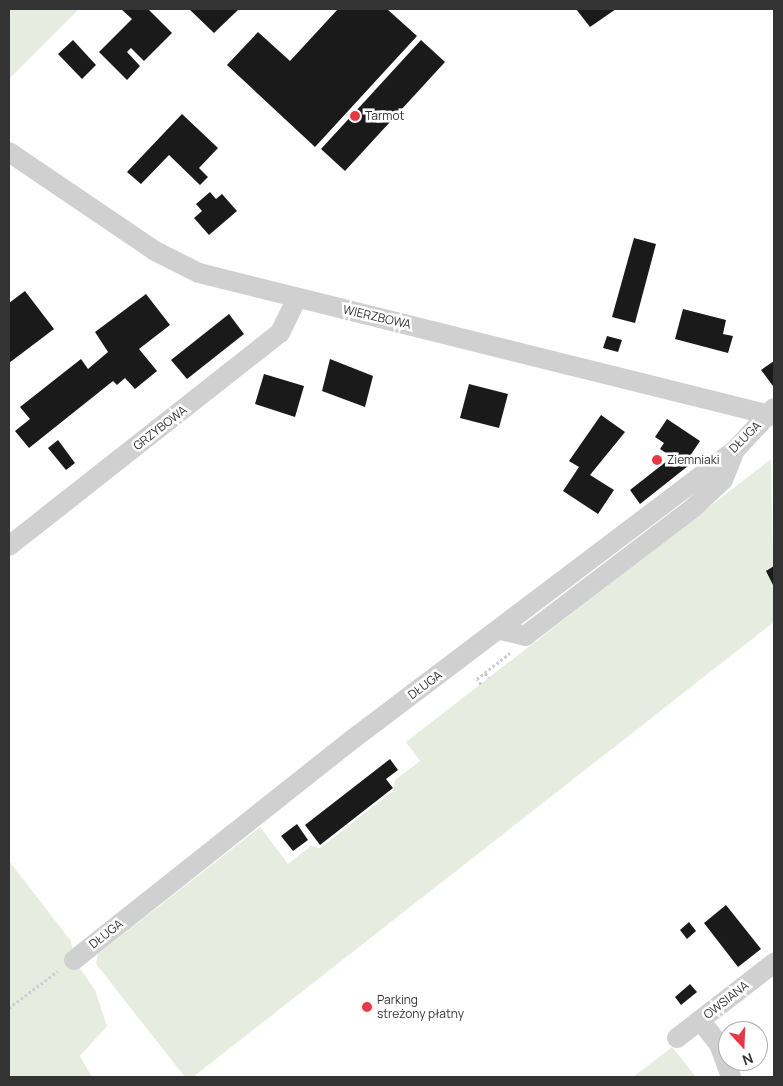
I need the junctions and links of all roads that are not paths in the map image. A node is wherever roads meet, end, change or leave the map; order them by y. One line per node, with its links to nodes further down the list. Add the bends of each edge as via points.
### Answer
1 (9, 152): 2 (street, WIERZBOWA, via 178,263)
2 (298, 298): 3 (street, WIERZBOWA); 5 (street, GRZYBOWA, via 280,333)
3 (772, 413): 4 (street, DŁUGA)
4 (735, 450): 6 (street, DŁUGA); 6 (street, via 724,480 693,508 525,636)
5 (9, 546)
6 (500, 630): 7 (street, DŁUGA)
7 (74, 960)
8 (774, 963): 9 (street, OWSIANA)
9 (700, 1020): 10 (street, OWSIANA); 11 (street, via 720,1044)
10 (677, 1038)
11 (731, 1077)

